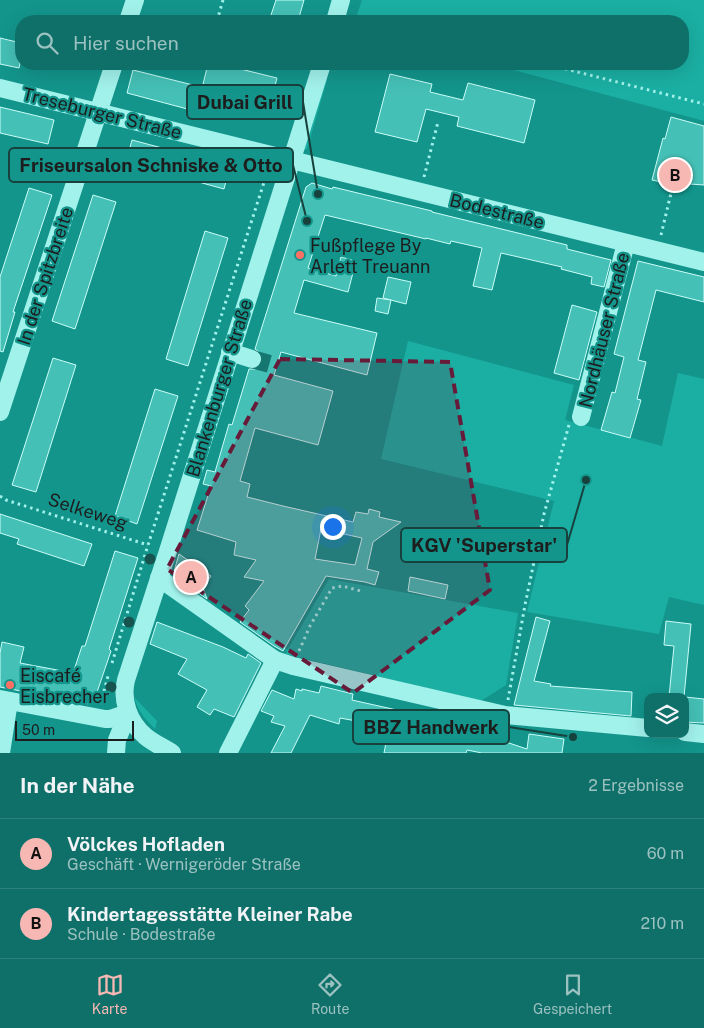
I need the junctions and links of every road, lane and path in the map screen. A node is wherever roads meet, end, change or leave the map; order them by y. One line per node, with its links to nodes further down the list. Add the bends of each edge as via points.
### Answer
1 (135, 0): 4 (street)
2 (224, 0): 5 (path)
3 (341, 0): 6 (street)
4 (130, 15)
5 (219, 15)
6 (337, 15)
7 (112, 70): 12 (street, In der Spitzbreite)
8 (320, 70): 14 (street, Blankenburger Straße)
9 (570, 70): 11 (path)
10 (0, 88): 12 (street, Treseburger Straße)
11 (704, 104)
12 (98, 112): 14 (street, Treseburger Straße); 22 (street, In der Spitzbreite)
13 (438, 122): 16 (path)
14 (284, 158): 18 (street, Bodestraße); 20 (street, Blankenburger Straße); 25 (path, Blankenburger Straße, via 266,176)
15 (677, 168): 17 (path)
16 (424, 178)
17 (661, 236)
18 (626, 243): 19 (street, Bodestraße); 23 (street, Nordhäuser Straße)
19 (704, 262)
20 (230, 352): 21 (street); 26 (street, Blankenburger Straße)
21 (252, 359)
22 (0, 412)
23 (582, 418): 33 (path, via 571,415 544,514)
24 (0, 496): 25 (path, Selkeweg)
25 (148, 545): 26 (path, Selkeweg); 34 (path, Blankenburger Straße, via 102,699)
26 (168, 551): 27 (street, Blankenburger Straße)
27 (159, 578): 29 (street); 32 (street, Blankenburger Straße, via 126,680 124,700)
28 (361, 591): 30 (path, via 342,586 332,588 310,626)
29 (275, 660): 30 (street); 41 (street)
30 (293, 666): 33 (street)
31 (4, 700): 34 (street); 38 (street)
32 (128, 713): 34 (street); 39 (street, via 117,740); 40 (street, via 145,736)
33 (506, 715): 35 (street)
34 (105, 719)
35 (644, 728)
36 (689, 732): 37 (street)
37 (704, 734)
38 (1, 753)
39 (116, 753)
40 (172, 753)
41 (228, 753)

